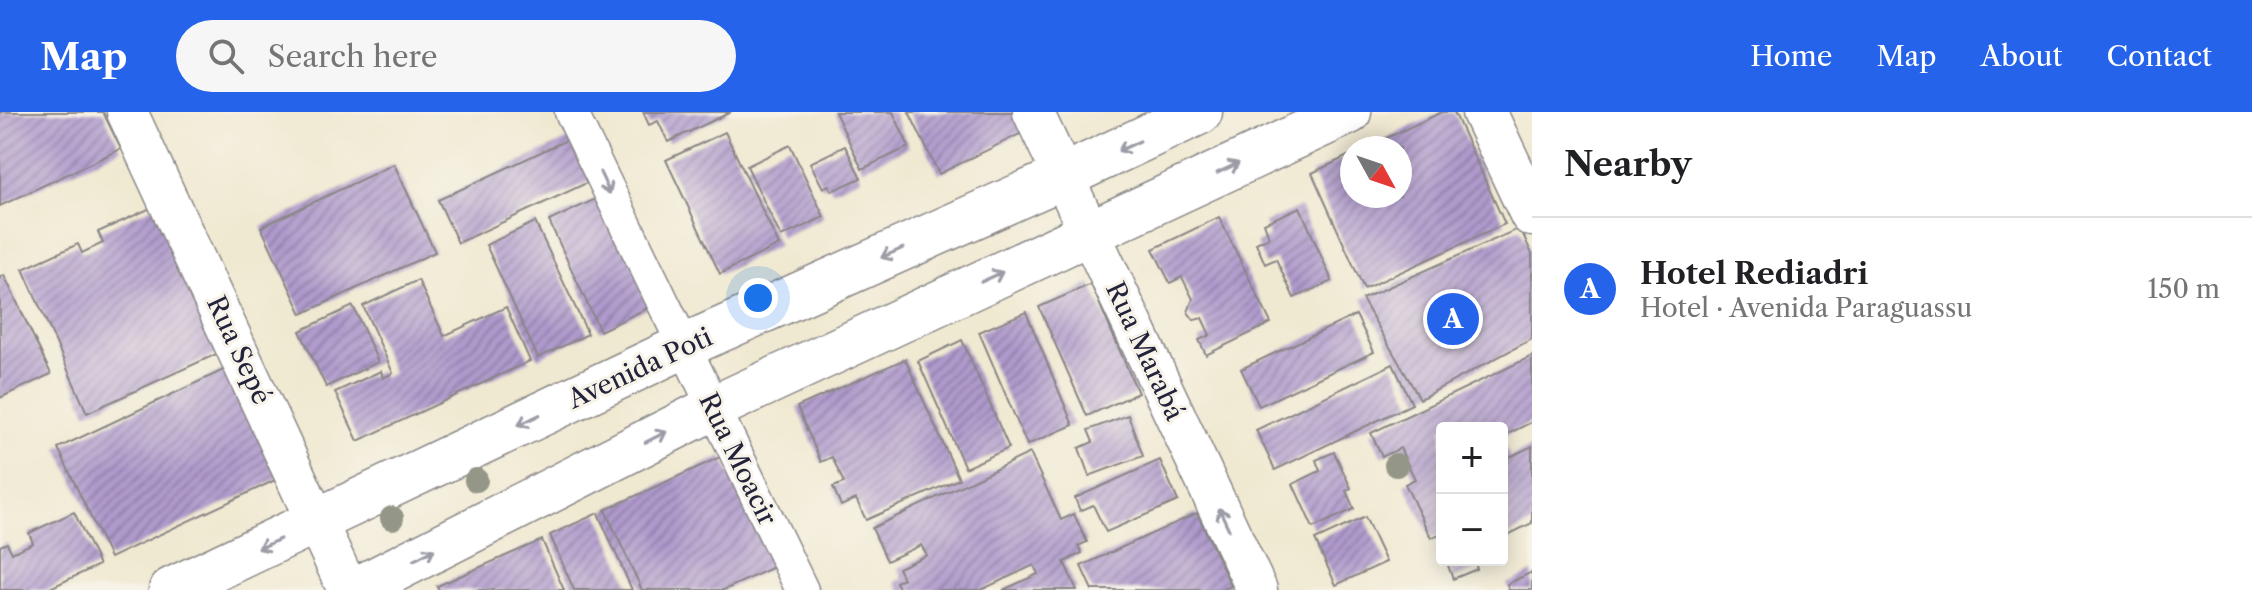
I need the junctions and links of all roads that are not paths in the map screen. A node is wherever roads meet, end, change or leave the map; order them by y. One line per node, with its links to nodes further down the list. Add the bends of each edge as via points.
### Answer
1 (127, 112): 12 (street, Rua Sepé)
2 (571, 112): 10 (street, Rua Moacir, one-way to 10)
3 (1033, 112): 7 (street, Rua Marabá)
4 (1200, 112): 7 (main road, Avenida Poti, one-way to 7)
5 (1349, 112): 9 (main road, one-way to 5)
6 (1484, 112): 8 (main road)
7 (1062, 177): 9 (street, Rua Marabá); 10 (main road, Avenida Poti, one-way to 10)
8 (1532, 214)
9 (1089, 231): 11 (main road, one-way to 9); 17 (street, Rua Marabá, one-way to 9)
10 (682, 347): 11 (street, Rua Moacir); 12 (main road, Avenida Poti, one-way to 12)
11 (713, 408): 15 (main road, one-way to 11); 16 (street, Rua Moacir)
12 (318, 521): 13 (main road, Avenida Poti, one-way to 13); 14 (street, Rua Sepé)
13 (171, 590)
14 (348, 590)
15 (355, 590)
16 (802, 590)
17 (1257, 590)

